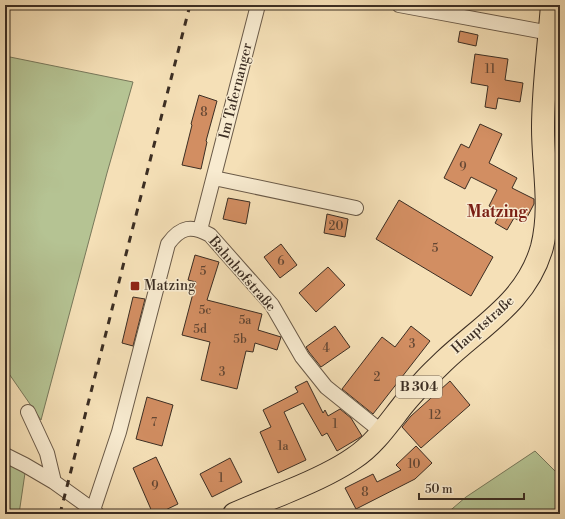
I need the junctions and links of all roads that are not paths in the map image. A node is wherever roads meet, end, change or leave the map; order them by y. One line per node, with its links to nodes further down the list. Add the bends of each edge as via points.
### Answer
1 (258, 5): 5 (street, Im Tafernanger)
2 (399, 5): 4 (street)
3 (552, 5): 4 (main road, Hauptstraße / B 304)
4 (550, 33): 6 (main road, Hauptstraße / B 304, via 543,129)
5 (214, 178): 7 (street); 8 (street, Im Tafernanger)
6 (554, 198): 10 (main road, Hauptstraße / B 304, via 533,269 517,294 508,306 425,380)
7 (356, 208)
8 (200, 230): 10 (street, Bahnhofstraße, via 210,235 272,305 302,358 326,387); 13 (street, Bahnhofstraße, via 182,230 168,244)
9 (28, 412): 12 (street, via 47,452)
10 (382, 432): 14 (main road, Hauptstraße / B 304, via 368,448 341,467)
11 (5, 455): 12 (street)
12 (54, 482): 13 (street)
13 (95, 512)
14 (234, 514)

